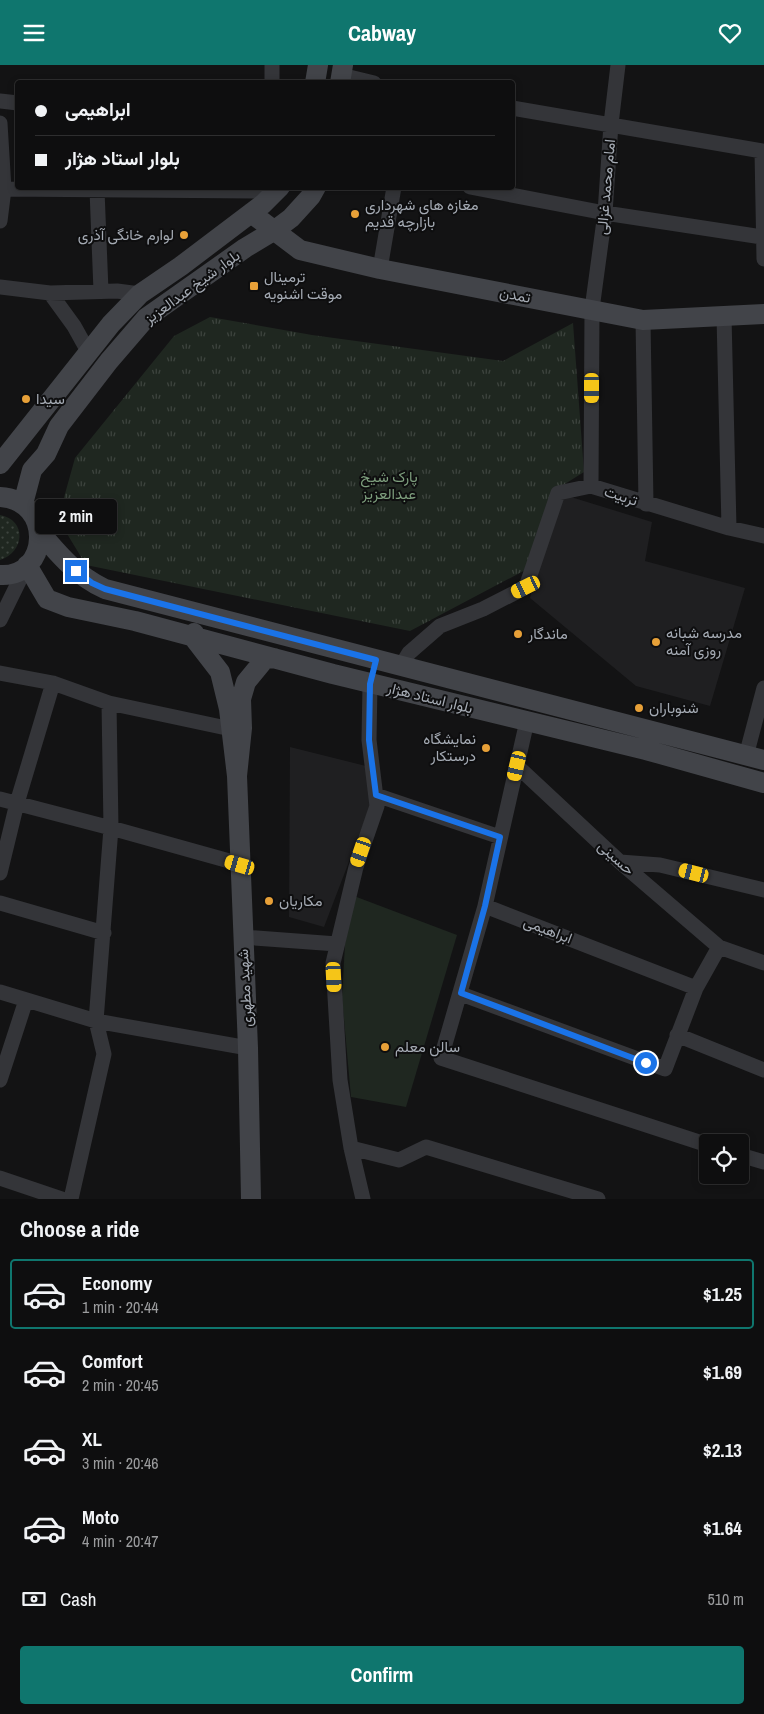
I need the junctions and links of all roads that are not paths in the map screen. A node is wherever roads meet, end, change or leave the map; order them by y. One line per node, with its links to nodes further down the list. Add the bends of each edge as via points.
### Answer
1 (272, 65): 5 (street)
2 (318, 65): 6 (main road)
3 (618, 65): 12 (street, امام محمد غزالی)
4 (341, 74): 7 (street)
5 (272, 80)
6 (316, 80)
7 (363, 80)
8 (0, 101): 9 (street)
9 (15, 103)
10 (515, 108): 12 (street)
11 (0, 123): 13 (street)
12 (611, 124): 22 (street, امام محمد غزالی); 25 (street, via 762,151)
13 (4, 189): 14 (street); 23 (street)
14 (15, 189)
15 (98, 190): 29 (street)
16 (185, 190): 20 (street)
17 (315, 190): 24 (main road, بلوار شیخ عبدالعزیز, via 291,218)
18 (393, 190): 27 (street)
19 (486, 190): 22 (street)
20 (272, 191): 21 (main road, بلوار شیخ عبدالعزیز)
21 (250, 213): 24 (main road, تمدن); 31 (main road, بلوار شیخ عبدالعزیز, via 181,267)
22 (605, 213): 25 (street); 32 (street, امام محمد غزالی)
23 (0, 221)
24 (274, 230): 27 (main road, تمدن, via 300,250); 40 (main road, بلوار شیخ عبدالعزیز, via 146,318 59,426 46,454 32,470)
25 (762, 237): 26 (street)
26 (764, 259)
27 (380, 269): 32 (main road, تمدن)
28 (0, 287): 30 (street)
29 (101, 291): 30 (street); 31 (street)
30 (50, 293): 36 (street)
31 (140, 294): 36 (main road, بلوار شیخ عبدالعزیز)
32 (592, 309): 35 (main road, تمدن); 38 (street, تربیت)
33 (764, 314): 34 (main road, تمدن)
34 (724, 316): 35 (main road, تمدن); 42 (street)
35 (643, 320): 41 (street)
36 (89, 353): 37 (main road, بلوار شیخ عبدالعزیز)
37 (1, 460)
38 (591, 486): 41 (street, تربیت); 54 (street, via 558,493 526,587 440,626 409,653)
39 (0, 497): 40 (main road)
40 (23, 504): 43 (main road, بلوار استاد هژار, via 34,516)
41 (646, 504): 42 (street, تربیت)
42 (729, 528): 44 (street, تربیت)
43 (39, 531): 45 (main road, via 37,550); 47 (main road, بلوار استاد هژار, via 64,561 92,583)
44 (764, 536)
45 (27, 565): 46 (main road, via 14,573); 48 (street); 50 (main road, بلوار استاد هژار, via 47,599)
46 (0, 575)
47 (198, 614): 49 (main road, بلوار استاد هژار); 50 (main road)
48 (0, 620)
49 (243, 625): 51 (main road); 53 (main road, بلوار استاد هژار)
50 (193, 637): 51 (main road, بلوار استاد هژار); 62 (main road, via 220,672)
51 (253, 653): 52 (main road, بلوار استاد هژار); 56 (main road, via 256,669)
52 (274, 658): 56 (main road, via 264,659); 58 (main road, بلوار استاد هژار)
53 (376, 660): 54 (main road, بلوار استاد هژار); 58 (main road)
54 (401, 666): 63 (main road, بلوار استاد هژار)
55 (0, 673): 57 (street)
56 (246, 682): 65 (main road, via 241,699 242,728)
57 (53, 683): 60 (street); 69 (street)
58 (370, 684): 61 (main road, بلوار استاد هژار); 67 (street, via 369,740)
59 (764, 688): 63 (street)
60 (109, 703): 62 (street); 70 (street)
61 (527, 721): 64 (street); 66 (main road, بلوار استاد هژار)
62 (231, 729): 65 (main road)
63 (755, 758)
64 (517, 766): 71 (street); 72 (street, حسینی)
65 (237, 776): 73 (main road, شهید مطهری)
66 (764, 783)
67 (376, 795): 71 (street); 80 (street, via 377,806 356,867)
68 (0, 799): 69 (street)
69 (17, 803): 70 (street); 74 (street)
70 (111, 828): 73 (street); 78 (street)
71 (500, 837): 77 (street)
72 (620, 862): 75 (street, via 660,865); 81 (street, حسینی)
73 (240, 865): 79 (main road, شهید مطهری)
74 (0, 873)
75 (764, 891)
76 (0, 903): 78 (street)
77 (485, 906): 83 (street, ابراهیمی); 85 (street)
78 (104, 933): 87 (street)
79 (242, 937): 80 (street); 89 (main road, شهید مطهری)
80 (337, 944): 93 (street, via 333,963 340,1081)
81 (719, 947): 82 (street); 83 (street)
82 (764, 963)
83 (696, 988): 88 (street)
84 (0, 992): 86 (street)
85 (461, 993): 88 (street, via 665,1069); 92 (street, via 441,1058)
86 (26, 1000): 87 (street); 91 (street)
87 (96, 1021): 89 (street); 99 (street, via 104,1054)
88 (677, 1035): 90 (street)
89 (248, 1048): 100 (main road, شهید مطهری)
90 (764, 1070)
91 (0, 1080)
92 (699, 1142)
93 (351, 1148): 101 (street); 102 (street, via 399,1159 426,1147)
94 (749, 1157): 95 (street)
95 (764, 1161): 96 (street)
96 (764, 1171)
97 (0, 1179): 98 (street)
98 (62, 1199)
99 (71, 1199)
100 (251, 1199)
101 (363, 1199)
102 (598, 1199)

